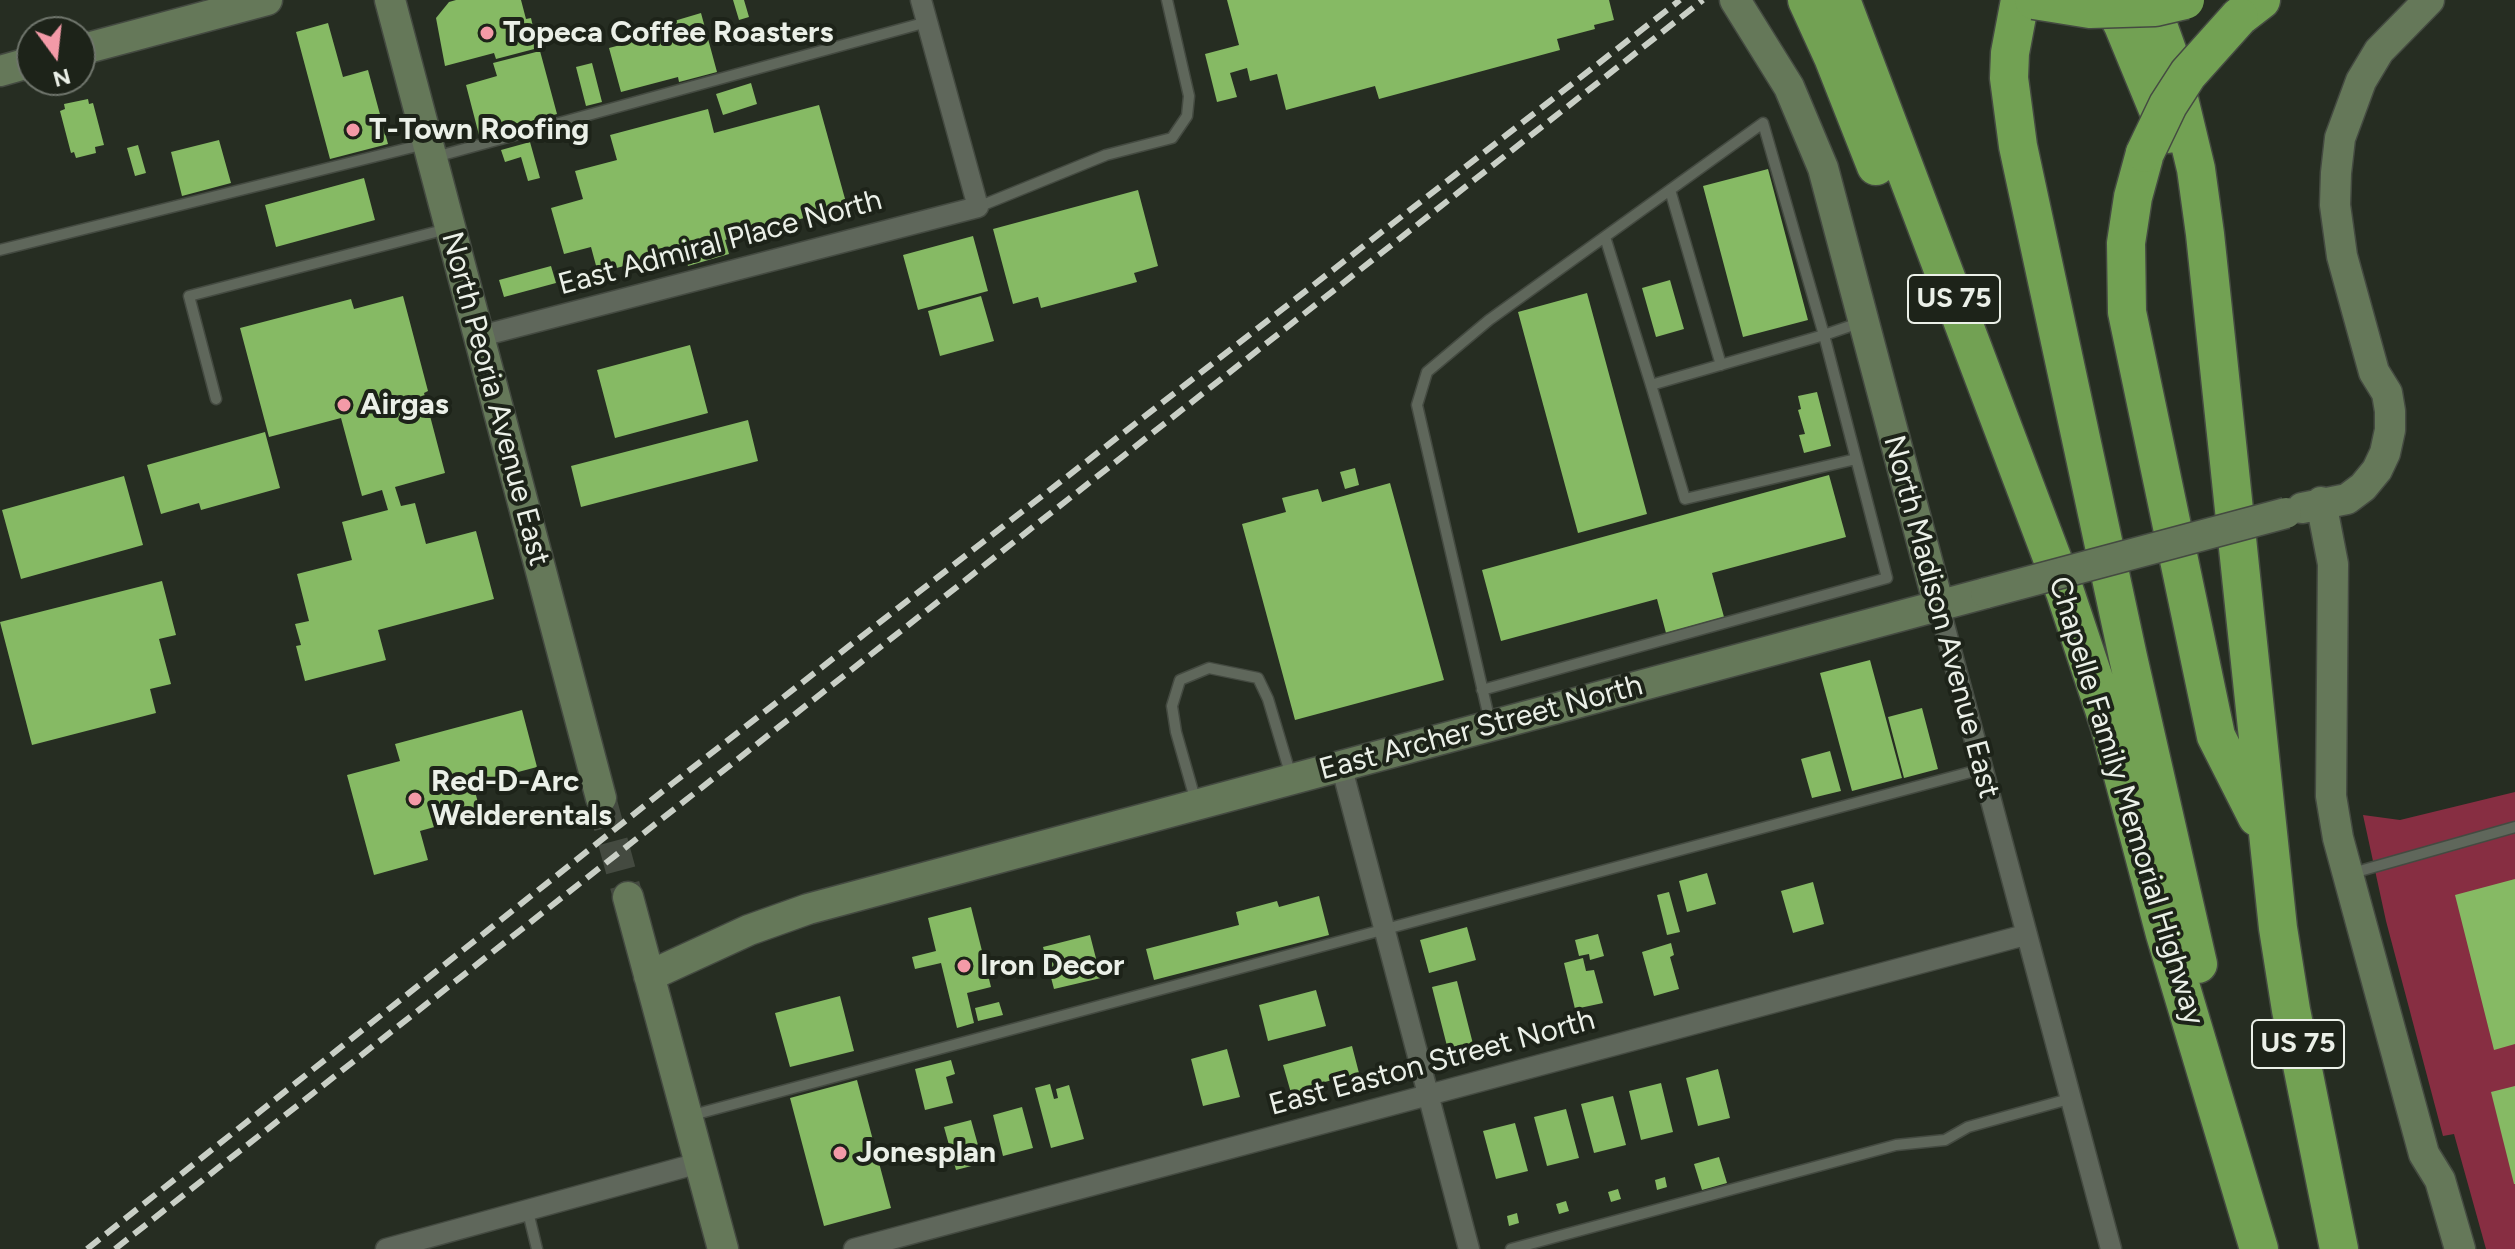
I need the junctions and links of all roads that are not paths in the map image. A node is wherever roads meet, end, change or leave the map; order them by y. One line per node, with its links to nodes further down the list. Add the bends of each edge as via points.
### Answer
1 (267, 0): 17 (street)
2 (390, 0): 19 (street, North Peoria Avenue East)
3 (921, 0): 16 (street)
4 (1167, 0): 21 (lane, via 1189,96 1187,116 1172,138 1106,155)
5 (1735, 0): 26 (street, North Madison Avenue East, via 1789,87 1823,168)
6 (1799, 0): 18 (highway)
7 (1807, 0): 18 (highway)
8 (1841, 0): 34 (highway, Chapelle Family Memorial Highway / US 75)
9 (2020, 0): 55 (highway, via 2009,78 2018,146)
10 (2034, 0): 13 (highway, bridge, via 2090,9 2155,7)
11 (2110, 0): 23 (highway)
12 (2149, 0): 23 (highway, US 75, via 2188,127)
13 (2185, 0)
14 (2429, 0): 33 (street, East Archer Street North, via 2379,51 2361,81 2340,138 2335,205 2342,256 2374,372 2387,393 2390,430 2377,470 2363,487 2347,499)
15 (2250, 8): 44 (highway, bridge, via 2188,74 2145,153 2126,243 2127,312 2216,736)
16 (927, 22): 19 (lane); 21 (street)
17 (96, 46)
18 (1833, 57): 34 (highway, via 1984,437)
19 (429, 151): 22 (street, North Peoria Avenue East); 25 (lane)
20 (1670, 190): 24 (lane); 27 (lane, via 1763,123); 29 (lane)
21 (978, 207): 28 (street, East Admiral Place North)
22 (449, 228): 28 (street, North Peoria Avenue East); 31 (lane, via 189,296)
23 (2205, 234): 44 (highway, US 75)
24 (1605, 237): 30 (lane); 36 (lane, via 1427,372 1417,405)
25 (0, 250)
26 (1864, 322): 27 (lane); 35 (street, North Madison Avenue East)
27 (1824, 335): 29 (lane); 32 (lane)
28 (477, 337): 41 (street, North Peoria Avenue East)
29 (1721, 365): 30 (lane)
30 (1651, 385): 32 (lane, via 1685,499)
31 (216, 399)
32 (1856, 459): 36 (lane, via 1887,578)
33 (2321, 502): 35 (street, East Archer Street North, bridge); 45 (street, via 2333,564 2331,796)
34 (2065, 592): 55 (highway, Chapelle Family Memorial Highway / US 75, via 2110,727 2165,934)
35 (1939, 606): 37 (street, East Archer Street North); 39 (street, North Madison Avenue East)
36 (1482, 690): 37 (lane)
37 (1491, 725): 38 (street, East Archer Street North)
38 (1341, 765): 40 (street, East Archer Street North); 47 (street)
39 (1982, 769): 47 (lane); 48 (street, North Madison Avenue East)
40 (1291, 778): 42 (street, East Archer Street North); 42 (lane, via 1258,678 1209,668 1180,680 1172,706)
41 (601, 798)
42 (1197, 803): 49 (street, East Archer Street North, via 808,909)
43 (2515, 827): 45 (lane)
44 (2268, 837): 63 (highway, US 75, via 2291,1010)
45 (2347, 874): 64 (street, via 2424,1154 2440,1180)
46 (628, 897): 49 (street)
47 (1384, 929): 50 (street); 52 (lane)
48 (2025, 935): 50 (street, East Easton Street North); 51 (street, North Madison Avenue East)
49 (649, 976): 52 (street)
50 (1428, 1095): 59 (street, East Easton Street North); 60 (street)
51 (2069, 1099): 61 (lane, via 1968,1127 1945,1140 1896,1145); 62 (street, North Madison Avenue East)
52 (687, 1116): 53 (street)
53 (699, 1163): 54 (street); 58 (street)
54 (528, 1212): 56 (street); 57 (lane)
55 (2256, 1237)
56 (386, 1249)
57 (537, 1249)
58 (723, 1249)
59 (854, 1249)
60 (1469, 1249)
61 (1511, 1249)
62 (2111, 1249)
63 (2339, 1249)
64 (2460, 1249)

